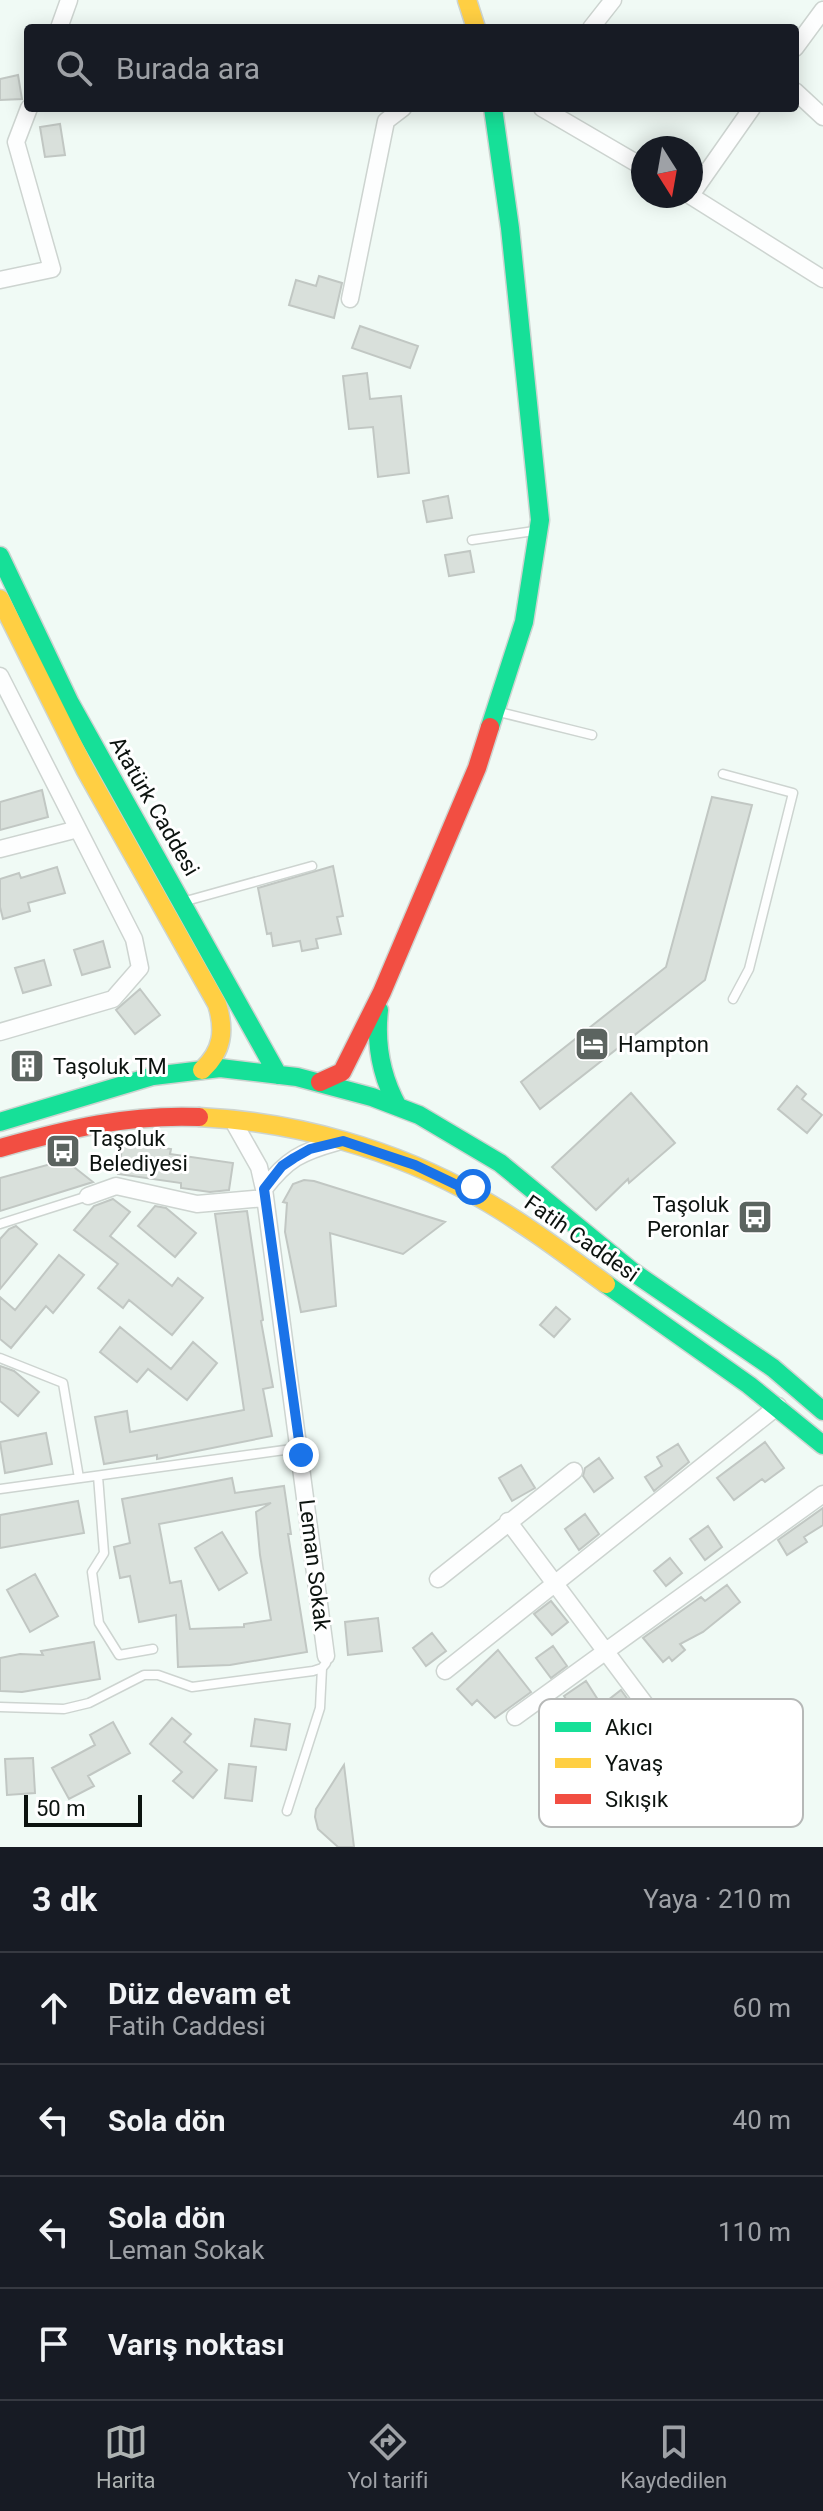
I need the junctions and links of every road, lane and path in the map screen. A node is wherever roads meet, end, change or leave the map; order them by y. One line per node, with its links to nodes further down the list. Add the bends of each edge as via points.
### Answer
1 (69, 0): 5 (street)
2 (467, 0): 6 (main road)
3 (613, 0): 7 (street)
4 (823, 10): 8 (street)
5 (60, 24)
6 (475, 24)
7 (594, 24)
8 (799, 43)
9 (799, 95): 15 (street)
10 (27, 112): 20 (street, via 16,142 52,269)
11 (398, 112): 21 (street, via 386,121)
12 (494, 112): 22 (main road, via 510,228)
13 (549, 112): 16 (street)
14 (749, 112): 17 (street)
15 (823, 117)
16 (631, 160)
17 (703, 178)
18 (703, 202): 19 (street)
19 (821, 275)
20 (0, 280)
21 (350, 299)
22 (538, 531): 23 (lane); 27 (main road, via 524,622)
23 (472, 540)
24 (0, 556): 33 (main road, Atatürk Caddesi, via 70,703)
25 (0, 599): 37 (main road, Atatürk Caddesi, via 85,769 217,1004 221,1047 212,1062)
26 (0, 676): 30 (street)
27 (496, 711): 28 (lane); 34 (main road)
28 (592, 735)
29 (723, 774): 35 (lane, via 793,793 749,969)
30 (78, 829): 31 (street); 36 (street, via 134,939 140,968 113,999)
31 (0, 849)
32 (312, 866): 33 (lane)
33 (183, 903): 38 (main road, Atatürk Caddesi)
34 (382, 992): 39 (main road, via 342,1072); 41 (main road, via 377,1038 385,1081)
35 (733, 999)
36 (0, 1032)
37 (193, 1070): 38 (main road); 40 (main road, Atatürk Caddesi, via 169,1080); 43 (main road, via 153,1076)
38 (278, 1075): 39 (main road)
39 (320, 1082): 41 (main road)
40 (166, 1102): 42 (main road, Fatih Caddesi); 45 (main road, Fatih Caddesi)
41 (398, 1107): 46 (main road)
42 (233, 1121): 44 (main road, Fatih Caddesi); 48 (street, Leman Sokak, via 259,1167)
43 (0, 1122)
44 (343, 1141): 47 (main road, Fatih Caddesi); 48 (street, via 310,1149 282,1166)
45 (0, 1148)
46 (500, 1163): 47 (main road, via 473,1187); 53 (main road, via 633,1272 773,1368)
47 (459, 1186): 52 (main road, Fatih Caddesi)
48 (265, 1194): 49 (street, via 197,1204 116,1186); 55 (street, Leman Sokak)
49 (88, 1196): 50 (lane)
50 (0, 1224)
51 (0, 1358): 58 (lane, via 63,1383)
52 (778, 1406): 54 (main road, Fatih Caddesi); 63 (street)
53 (823, 1411)
54 (823, 1445)
55 (300, 1448): 57 (lane); 66 (street, Leman Sokak)
56 (574, 1471): 61 (street)
57 (98, 1476): 58 (lane); 64 (lane, via 104,1553 92,1572 99,1623 119,1655)
58 (79, 1478): 59 (lane)
59 (0, 1489)
60 (823, 1494): 65 (street)
61 (508, 1521): 62 (street); 63 (street)
62 (438, 1579)
63 (553, 1584): 65 (street); 67 (street)
64 (153, 1649)
65 (607, 1651): 68 (street); 69 (street)
66 (324, 1662): 71 (lane, via 192,1687 144,1675 89,1703 64,1709); 73 (lane, via 320,1708)
67 (445, 1671)
68 (540, 1699)
69 (642, 1699)
70 (539, 1700): 72 (street)
71 (0, 1707)
72 (515, 1717)
73 (287, 1811)

